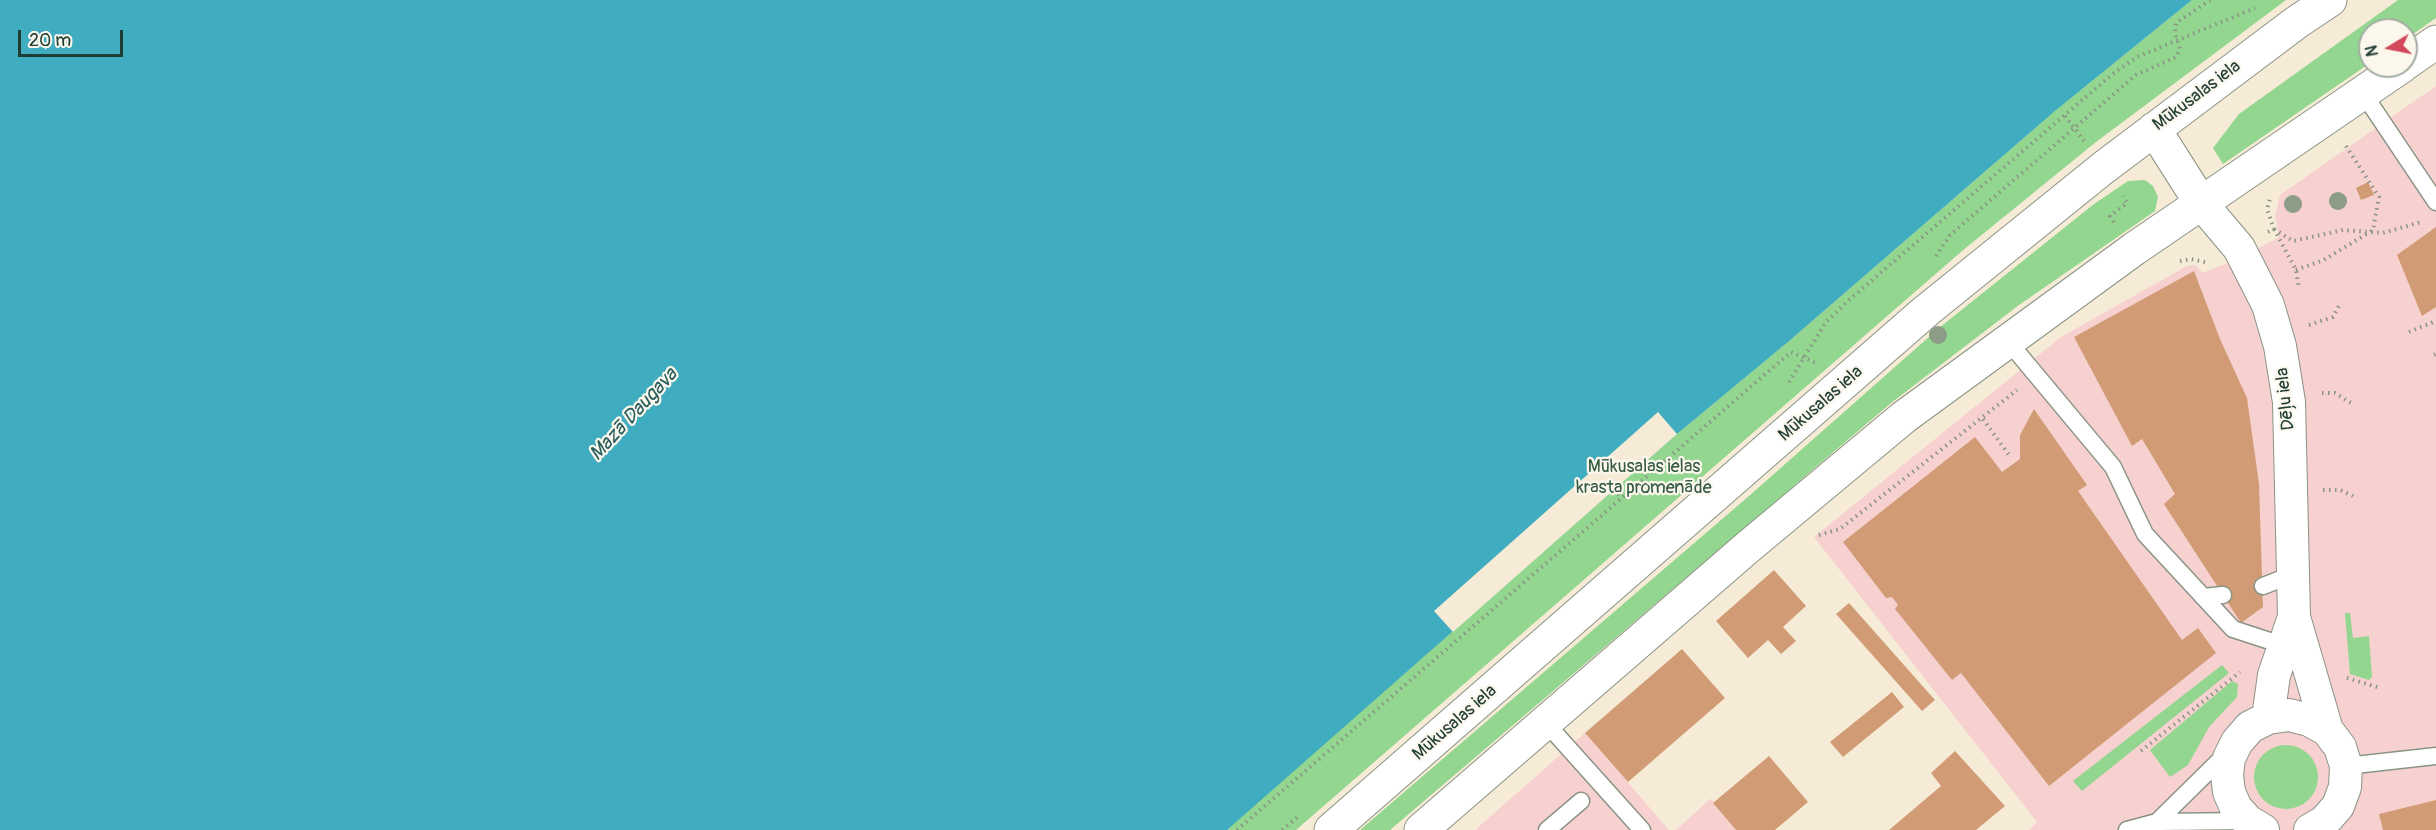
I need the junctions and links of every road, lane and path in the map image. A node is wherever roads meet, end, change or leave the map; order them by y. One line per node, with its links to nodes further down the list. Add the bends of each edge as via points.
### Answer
1 (2210, 0): 4 (path, via 2176,23)
2 (2330, 0): 11 (main road, Mūkusalas iela)
3 (2263, 4): 4 (path)
4 (2177, 40): 9 (path, via 2137,57); 10 (path, via 2180,49 2176,57 2136,75)
5 (2436, 42): 6 (main road)
6 (2418, 55)
7 (2385, 78): 8 (main road)
8 (2363, 93): 14 (lane); 15 (main road)
9 (2065, 116): 10 (path); 28 (path, via 1849,300 1826,322)
10 (2074, 128): 13 (path); 20 (path, via 1950,235)
11 (2154, 129): 13 (main road, Mūkusalas iela); 15 (main road)
12 (2342, 140): 18 (path, via 2379,197)
13 (2103, 168): 19 (path, via 2127,203 2110,216); 60 (main road, Mūkusalas iela, via 1926,311)
14 (2436, 202)
15 (2201, 203): 19 (main road); 40 (street, Dēļu iela, via 2239,248 2268,305 2280,346 2289,402)
16 (2427, 217): 18 (path, via 2410,227 2383,233)
17 (2274, 229): 18 (path, via 2293,241 2343,230)
18 (2373, 230): 21 (path, via 2324,260)
19 (2134, 249): 26 (main road)
20 (1931, 263)
21 (2296, 270)
22 (2340, 304): 24 (path, via 2333,317)
23 (2436, 321): 25 (path)
24 (2308, 325)
25 (2409, 332)
26 (2007, 340): 29 (lane); 47 (main road, via 1904,417)
27 (1825, 355): 28 (path, via 1816,363)
28 (1804, 357): 30 (path); 38 (path, via 1791,352)
29 (2030, 368): 33 (path, via 2014,395); 43 (lane, via 2113,467 2145,534)
30 (1787, 386)
31 (2315, 394): 32 (path, via 2335,393)
32 (2351, 403)
33 (1983, 419): 34 (path); 39 (path, via 1840,530)
34 (2009, 455)
35 (1615, 489): 38 (path)
36 (2319, 490): 37 (path, via 2340,490)
37 (2353, 496)
38 (1622, 499): 58 (path)
39 (1814, 536)
40 (2294, 574): 41 (lane); 44 (street, Dēļu iela)
41 (2263, 586)
42 (2223, 595): 43 (lane)
43 (2203, 597): 44 (lane, via 2233,629)
44 (2288, 631): 46 (street, Dēļu iela, via 2274,675); 48 (street, Dēļu iela)
45 (2247, 672): 50 (path, via 2236,673)
46 (2268, 718): 48 (street, via 2289,715); 49 (street, via 2250,727)
47 (1545, 722): 61 (main road); 63 (lane)
48 (2327, 730): 52 (street, Dēļu iela, via 2340,747)
49 (2237, 742): 56 (lane); 57 (street, via 2229,758 2229,792 2236,808)
50 (2141, 751)
51 (2436, 756): 52 (lane)
52 (2346, 766): 55 (street)
53 (1581, 801): 62 (lane)
54 (1300, 814): 59 (path)
55 (2342, 818): 65 (street)
56 (2157, 822): 57 (lane); 64 (lane)
57 (2256, 825)
58 (1237, 830)
59 (1282, 830)
60 (1331, 830)
61 (1421, 830)
62 (1546, 830)
63 (1642, 830)
64 (2129, 830)
65 (2310, 830)

